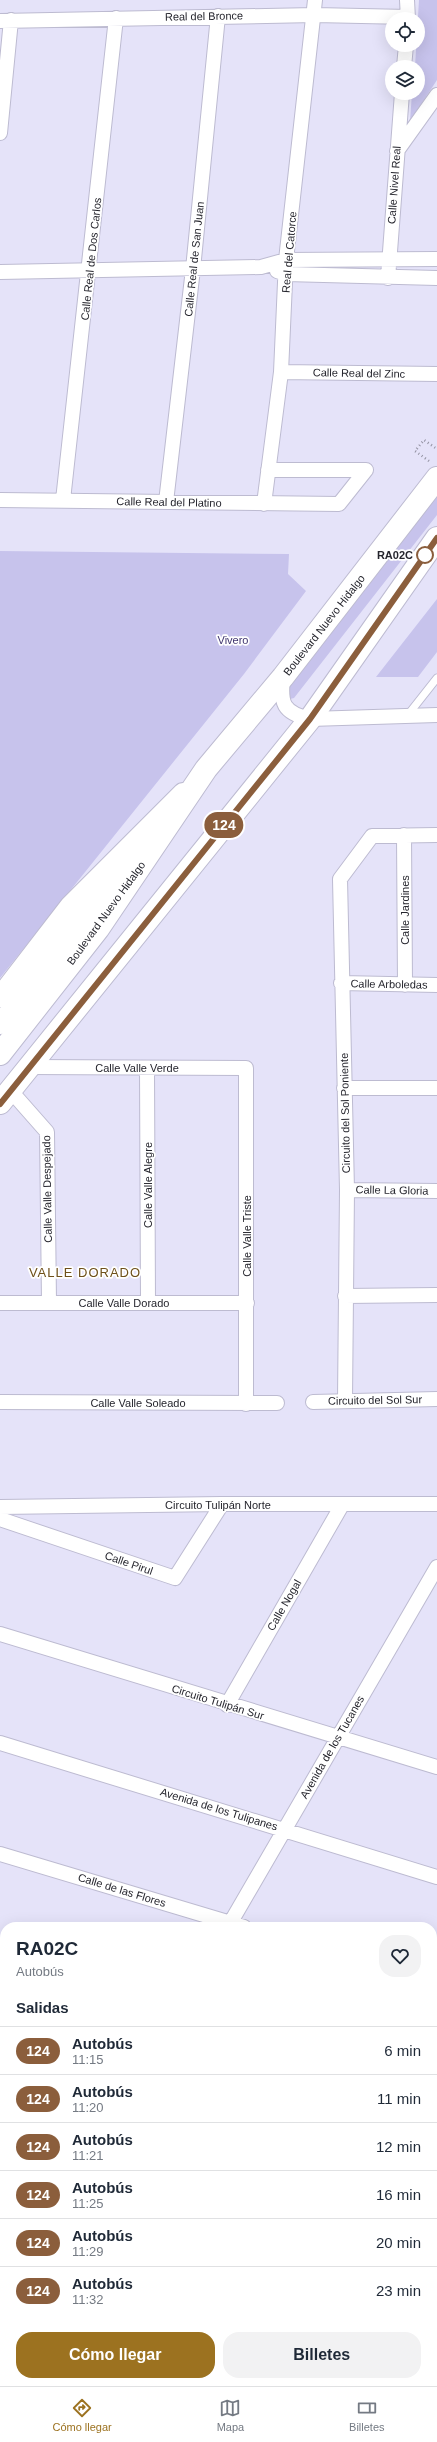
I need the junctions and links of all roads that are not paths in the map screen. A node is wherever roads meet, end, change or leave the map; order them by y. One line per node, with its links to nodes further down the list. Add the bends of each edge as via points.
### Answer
1 (315, 0): 4 (street, Real del Catorce)
2 (407, 0): 3 (street)
3 (408, 12)
4 (315, 14): 5 (street, Real del Bronce); 6 (street, Real del Bronce); 15 (street, Real del Catorce)
5 (218, 16): 7 (street, Real del Bronce); 16 (street, Calle Real de San Juan)
6 (385, 17)
7 (116, 18): 8 (street, Real del Bronce); 17 (street, Calle Real de Dos Carlos)
8 (5, 20): 11 (street)
9 (437, 94): 12 (street)
10 (401, 100): 12 (street, Calle Nivel Real)
11 (0, 133)
12 (396, 152): 14 (street, Calle Nivel Real)
13 (437, 258): 14 (street)
14 (389, 260): 15 (street); 19 (street, Calle Nivel Real)
15 (286, 267): 16 (street); 19 (street); 21 (street, Real del Catorce)
16 (193, 269): 17 (street); 27 (street, Calle Real de San Juan)
17 (90, 271): 18 (street); 26 (street, Calle Real de Dos Carlos)
18 (0, 272)
19 (388, 278): 20 (street)
20 (437, 278)
21 (281, 372): 22 (street, Calle Real del Zinc); 23 (street, Real del Catorce)
22 (437, 374)
23 (268, 470): 28 (street, Real del Catorce); 28 (street, Calle Real del Platino, via 366,470 339,504)
24 (434, 470): 30 (main road, Boulevard Nuevo Hidalgo)
25 (0, 500): 26 (street, Calle Real del Platino)
26 (63, 500): 27 (street, Calle Real del Platino)
27 (166, 502): 28 (street, Calle Real del Platino)
28 (264, 504)
29 (437, 538): 34 (main road)
30 (284, 677): 34 (street, via 281,695 287,710); 35 (main road, Boulevard Nuevo Hidalgo)
31 (437, 678): 33 (lane)
32 (437, 715): 33 (street)
33 (407, 716): 34 (street)
34 (310, 719): 44 (main road)
35 (206, 769): 41 (street, Boulevard Nuevo Hidalgo, via 70,906); 42 (main road, Boulevard Nuevo Hidalgo, via 98,929)
36 (404, 835): 37 (street); 38 (street, Circuito del Sol Poniente, via 372,836 340,879); 39 (street, Calle Jardines)
37 (437, 835)
38 (341, 983): 39 (street, Calle Arboledas); 47 (street, Circuito del Sol Poniente)
39 (405, 985): 40 (street, Calle Arboledas)
40 (437, 985)
41 (0, 997)
42 (8, 1028): 43 (main road, Boulevard Nuevo Hidalgo)
43 (0, 1054)
44 (28, 1067): 45 (street, Calle Valle Verde); 49 (main road)
45 (147, 1068): 46 (street, Calle Valle Verde); 56 (street, Calle Valle Alegre)
46 (246, 1068): 57 (street, Calle Valle Triste)
47 (344, 1088): 48 (street); 50 (street, Circuito del Sol Poniente)
48 (437, 1088)
49 (5, 1097): 54 (street, Calle Valle Despejado, via 47,1132)
50 (346, 1190): 51 (street, Calle La Gloria); 53 (street, Circuito del Sol Poniente)
51 (437, 1191)
52 (437, 1295): 53 (street)
53 (345, 1296): 59 (street, Circuito del Sol Poniente)
54 (49, 1302): 55 (street, Calle Valle Dorado); 56 (street, Calle Valle Dorado)
55 (0, 1303)
56 (148, 1303): 57 (street, Calle Valle Dorado)
57 (247, 1303): 63 (street, Calle Valle Triste)
58 (437, 1399): 59 (street, Circuito del Sol Sur)
59 (345, 1400): 61 (street, Circuito del Sol Sur)
60 (0, 1402): 63 (street, Calle Valle Soleado)
61 (313, 1402)
62 (277, 1403): 63 (street, Calle Valle Soleado)
63 (246, 1404)
64 (222, 1504): 66 (street, Circuito Tulipán Norte); 67 (street, Circuito Tulipán Norte); 68 (street, Calle Pirul, via 175,1578)
65 (437, 1504): 66 (street, Circuito Tulipán Norte)
66 (342, 1505): 71 (street, Calle Nogal)
67 (0, 1507)
68 (0, 1519)
69 (437, 1567): 72 (street, Avenida de los Tucanes)
70 (0, 1634): 71 (street, Circuito Tulipán Sur)
71 (227, 1704): 72 (street, Circuito Tulipán Sur)
72 (337, 1737): 74 (street, Circuito Tulipán Sur); 75 (street, Avenida de los Tucanes)
73 (0, 1743): 75 (street, Avenida de los Tulipanes)
74 (437, 1767)
75 (285, 1829): 77 (street, Avenida de los Tulipanes); 79 (street, Avenida de los Tucanes)
76 (0, 1854): 78 (street, Calle de las Flores)
77 (437, 1877)
78 (219, 1922)
79 (231, 1922)

